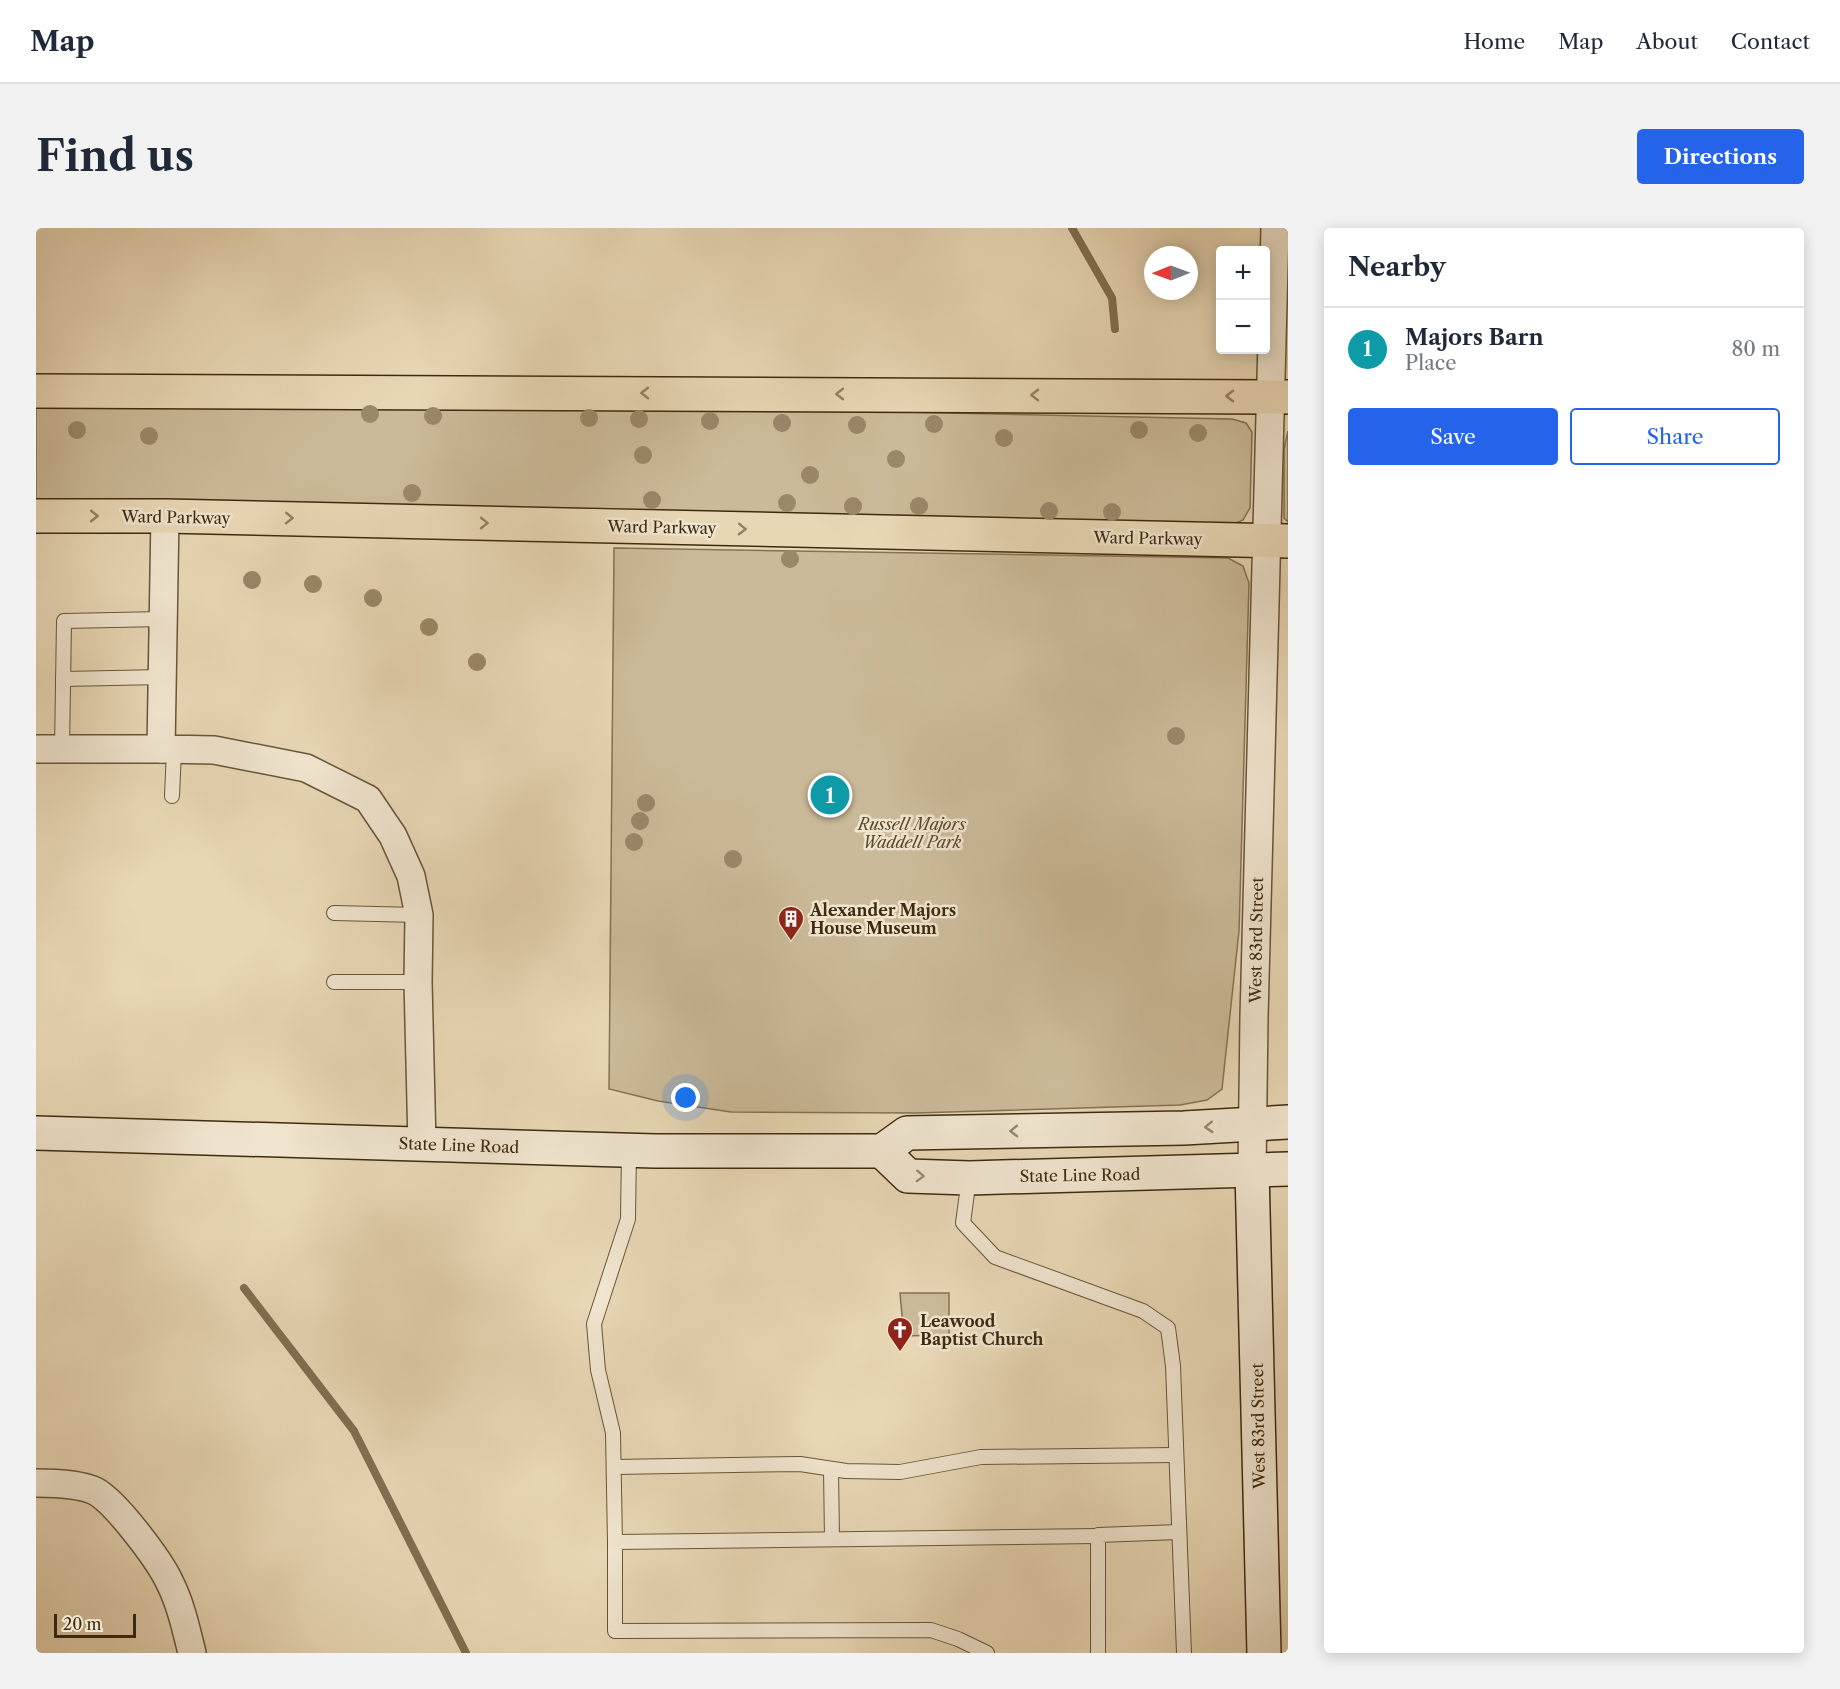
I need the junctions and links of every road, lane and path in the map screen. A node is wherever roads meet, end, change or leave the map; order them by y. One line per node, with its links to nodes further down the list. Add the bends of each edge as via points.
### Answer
1 (1275, 228): 3 (street, West 83rd Street)
2 (36, 391): 3 (main road, one-way to 2)
3 (1279, 396): 6 (street, West 83rd Street)
4 (36, 516): 5 (main road, Ward Parkway, one-way to 5)
5 (165, 516): 6 (main road, Ward Parkway, one-way to 6); 7 (street)
6 (1277, 541): 18 (street, West 83rd Street)
7 (163, 619): 8 (street); 9 (lane, via 64,621)
8 (162, 677): 9 (lane); 11 (street)
9 (63, 679): 10 (lane)
10 (49, 749): 11 (street)
11 (168, 749): 12 (lane); 14 (street, via 214,750 306,768 368,799 393,836 411,876)
12 (172, 796)
13 (334, 913): 14 (lane)
14 (419, 915): 16 (street)
15 (334, 982): 16 (lane)
16 (418, 982): 20 (street)
17 (1288, 1122): 18 (main road)
18 (1252, 1125): 22 (main road, one-way to 22, via 907,1133); 24 (street, West 83rd Street)
19 (36, 1133): 20 (main road, State Line Road)
20 (422, 1144): 21 (main road, State Line Road)
21 (629, 1150): 22 (main road, State Line Road); 27 (lane, via 628,1219 594,1324 598,1370 613,1433)
22 (882, 1151): 25 (main road, State Line Road, one-way to 25, via 908,1176)
23 (1288, 1169): 24 (main road, State Line Road)
24 (1252, 1171): 25 (main road, State Line Road); 38 (main road, West 83rd Street)
25 (969, 1178): 26 (lane, via 963,1223 995,1257 1143,1311 1168,1328)
26 (1176, 1455): 28 (lane, via 981,1458 900,1472); 30 (lane)
27 (614, 1467): 28 (lane, via 800,1464); 33 (lane)
28 (831, 1469): 32 (lane)
29 (36, 1483): 34 (street, via 59,1483 95,1491 127,1519 170,1581)
30 (1179, 1532): 31 (lane); 37 (lane)
31 (1098, 1536): 32 (lane); 36 (lane)
32 (832, 1539): 33 (lane)
33 (615, 1542): 35 (lane, via 615,1631 932,1630)
34 (192, 1653)
35 (987, 1653)
36 (1098, 1653)
37 (1184, 1653)
38 (1264, 1653)

